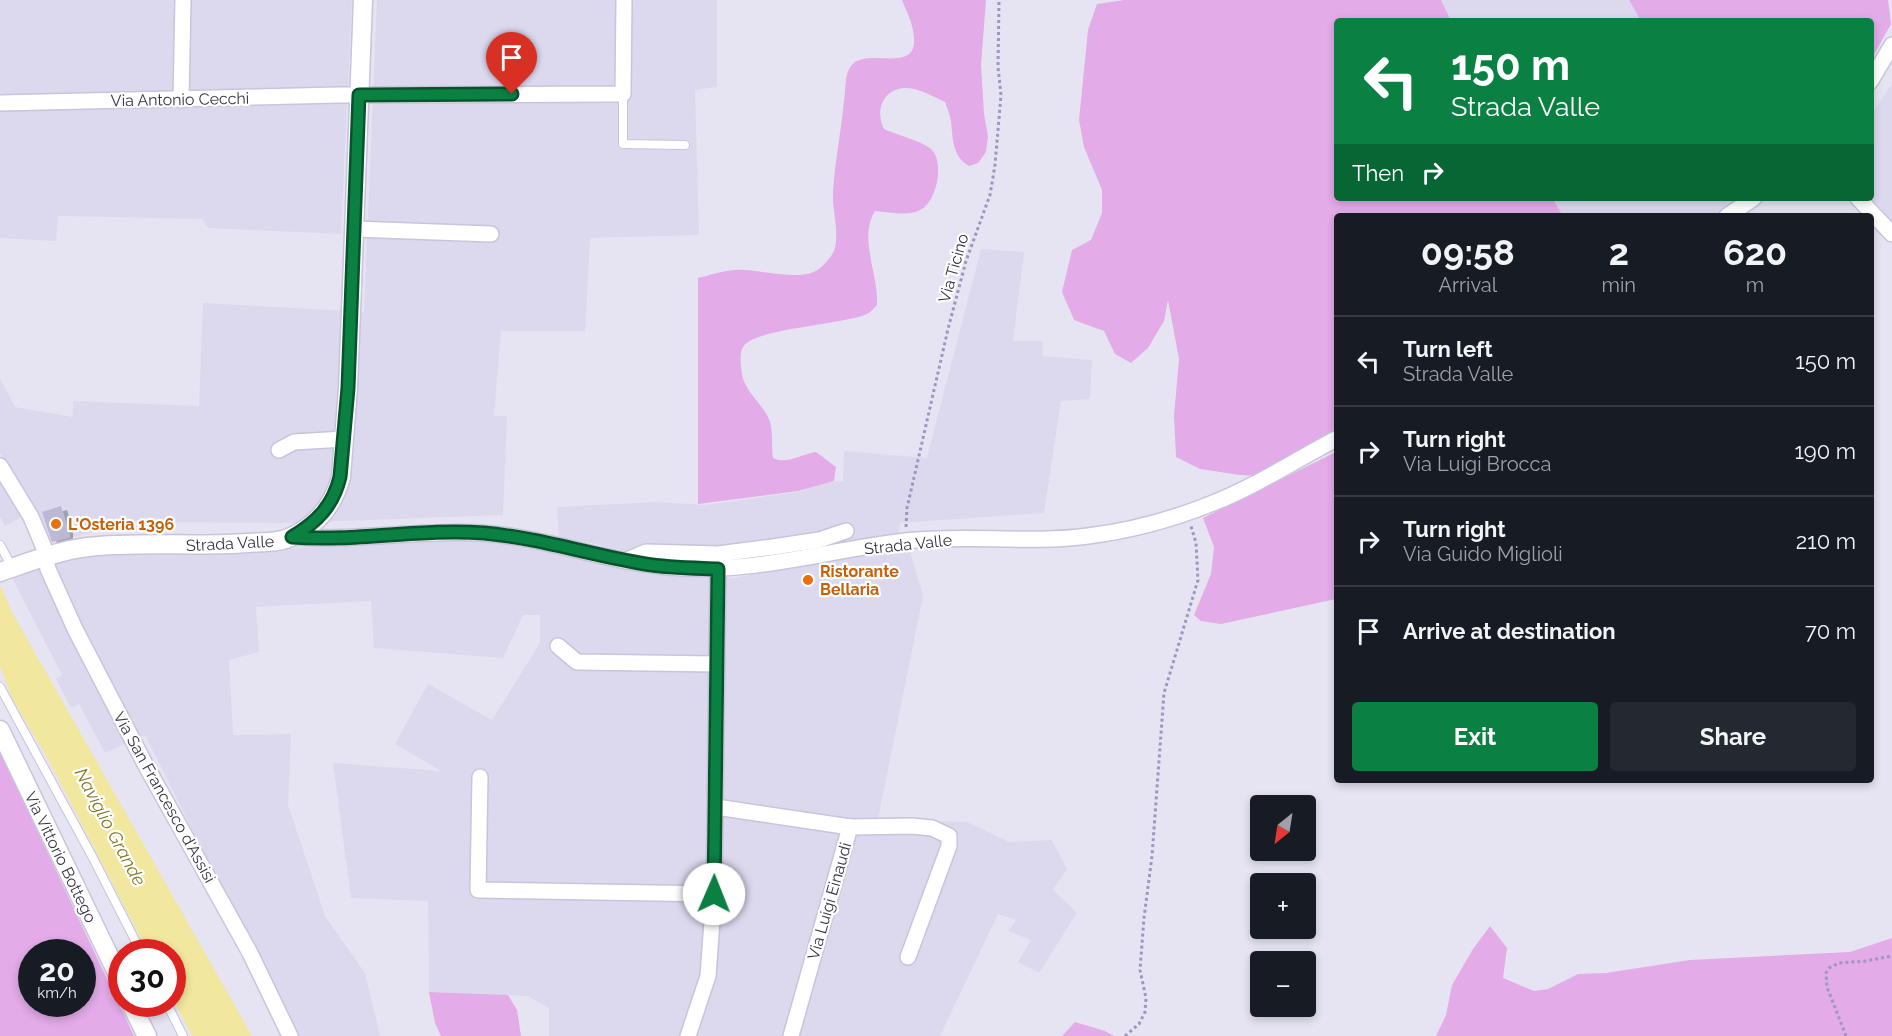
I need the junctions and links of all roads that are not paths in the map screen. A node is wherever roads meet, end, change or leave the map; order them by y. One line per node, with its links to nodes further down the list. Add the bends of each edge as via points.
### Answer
1 (183, 0): 8 (street)
2 (363, 0): 7 (street)
3 (624, 0): 6 (street)
4 (1892, 45): 5 (street)
5 (1874, 75)
6 (622, 94): 7 (street, Via Antonio Cecchi); 10 (lane, via 623,144)
7 (359, 95): 8 (street, Via Antonio Cecchi); 16 (street)
8 (181, 99): 9 (street, Via Antonio Cecchi)
9 (0, 104)
10 (685, 145)
11 (1750, 201): 13 (street)
12 (1861, 201): 14 (street)
13 (1732, 213)
14 (1872, 213)
15 (1874, 215): 18 (street)
16 (354, 229): 17 (street); 19 (street)
17 (491, 234)
18 (1892, 234)
19 (344, 439): 21 (street, via 294,442); 24 (street, via 334,497 320,516)
20 (1334, 440): 28 (street, Strada Valle, via 1240,491 1186,513 1126,529 1087,536 905,541 781,563)
21 (279, 450)
22 (0, 466): 26 (street, Via San Francesco d'Assisi, via 31,517)
23 (846, 531): 27 (street, via 819,540 773,547 718,554 646,552)
24 (292, 537): 26 (street, Strada Valle, via 212,546 87,547); 27 (street, Strada Valle, via 483,533)
25 (0, 545): 29 (lane)
26 (46, 556): 29 (street, Strada Valle); 45 (street, Via San Francesco d'Assisi, via 48,569 81,640 250,953)
27 (627, 560): 28 (street, Strada Valle)
28 (718, 569): 31 (street)
29 (5, 570)
30 (558, 646): 31 (street, via 577,662)
31 (716, 664): 35 (street)
32 (0, 687): 38 (lane)
33 (0, 730): 39 (street, Via Vittorio Bottego)
34 (480, 777): 37 (street, via 478,890)
35 (716, 807): 36 (street, Via Luigi Einaudi); 37 (street)
36 (850, 827): 40 (street, via 912,826 932,828 949,836 949,846); 47 (street, Via Luigi Einaudi)
37 (714, 894): 46 (street, via 708,975)
38 (134, 939)
39 (108, 954)
40 (908, 957)
41 (138, 1017): 43 (street)
42 (174, 1017): 44 (lane)
43 (147, 1036)
44 (183, 1036)
45 (290, 1036)
46 (688, 1036)
47 (791, 1036)

